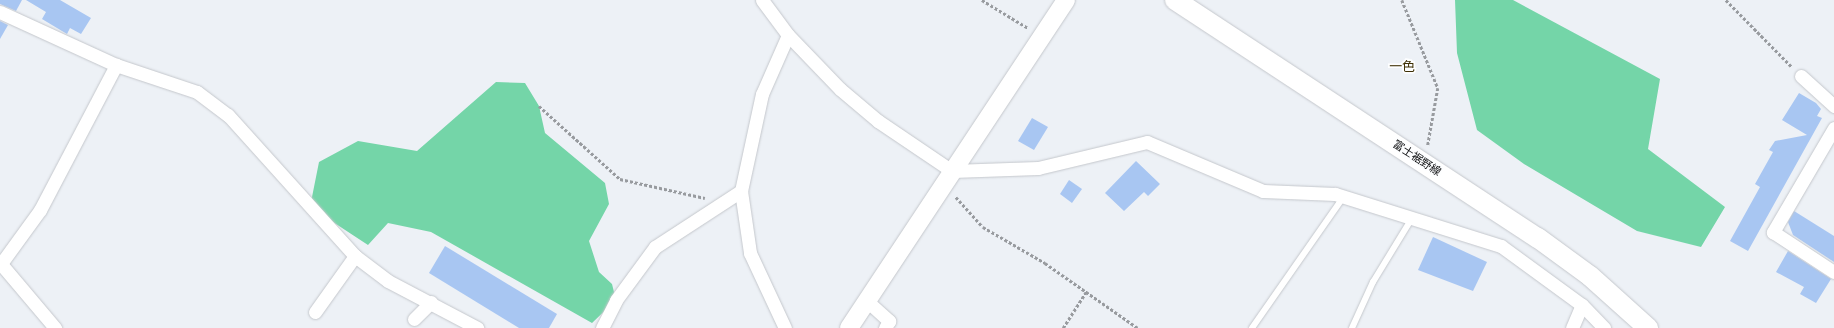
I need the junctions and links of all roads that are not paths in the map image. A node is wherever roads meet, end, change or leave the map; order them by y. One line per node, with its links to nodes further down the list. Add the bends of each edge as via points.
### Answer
1 (762, 0): 5 (street)
2 (1066, 0): 10 (street)
3 (1175, 0): 32 (main road, 富士裾野線, via 1543,242 1600,285)
4 (0, 12): 6 (street)
5 (788, 35): 10 (street, via 840,89); 11 (street, via 762,94)
6 (116, 65): 14 (street, via 197,92 228,115); 15 (street, via 40,210)
7 (1801, 76): 8 (street)
8 (1834, 106)
9 (1834, 128): 16 (street, via 1773,232)
10 (948, 177): 12 (street, via 1038,168 1147,142 1263,191); 17 (street)
11 (741, 191): 24 (street, via 655,247 616,300); 25 (street, via 750,253)
12 (1344, 196): 13 (street); 28 (lane)
13 (1412, 218): 19 (street, via 1501,246); 29 (lane, via 1373,282)
14 (355, 256): 18 (street, via 388,282); 20 (street)
15 (1, 265): 22 (street)
16 (1834, 272)
17 (867, 301): 26 (street); 27 (street, via 889,321)
18 (431, 302): 21 (street); 23 (street)
19 (1582, 305): 30 (street); 31 (street)
20 (315, 312)
21 (414, 320)
22 (55, 328)
23 (477, 328)
24 (602, 328)
25 (784, 328)
26 (849, 328)
27 (885, 328)
28 (1252, 328)
29 (1352, 328)
30 (1572, 328)
31 (1604, 328)
32 (1648, 328)

